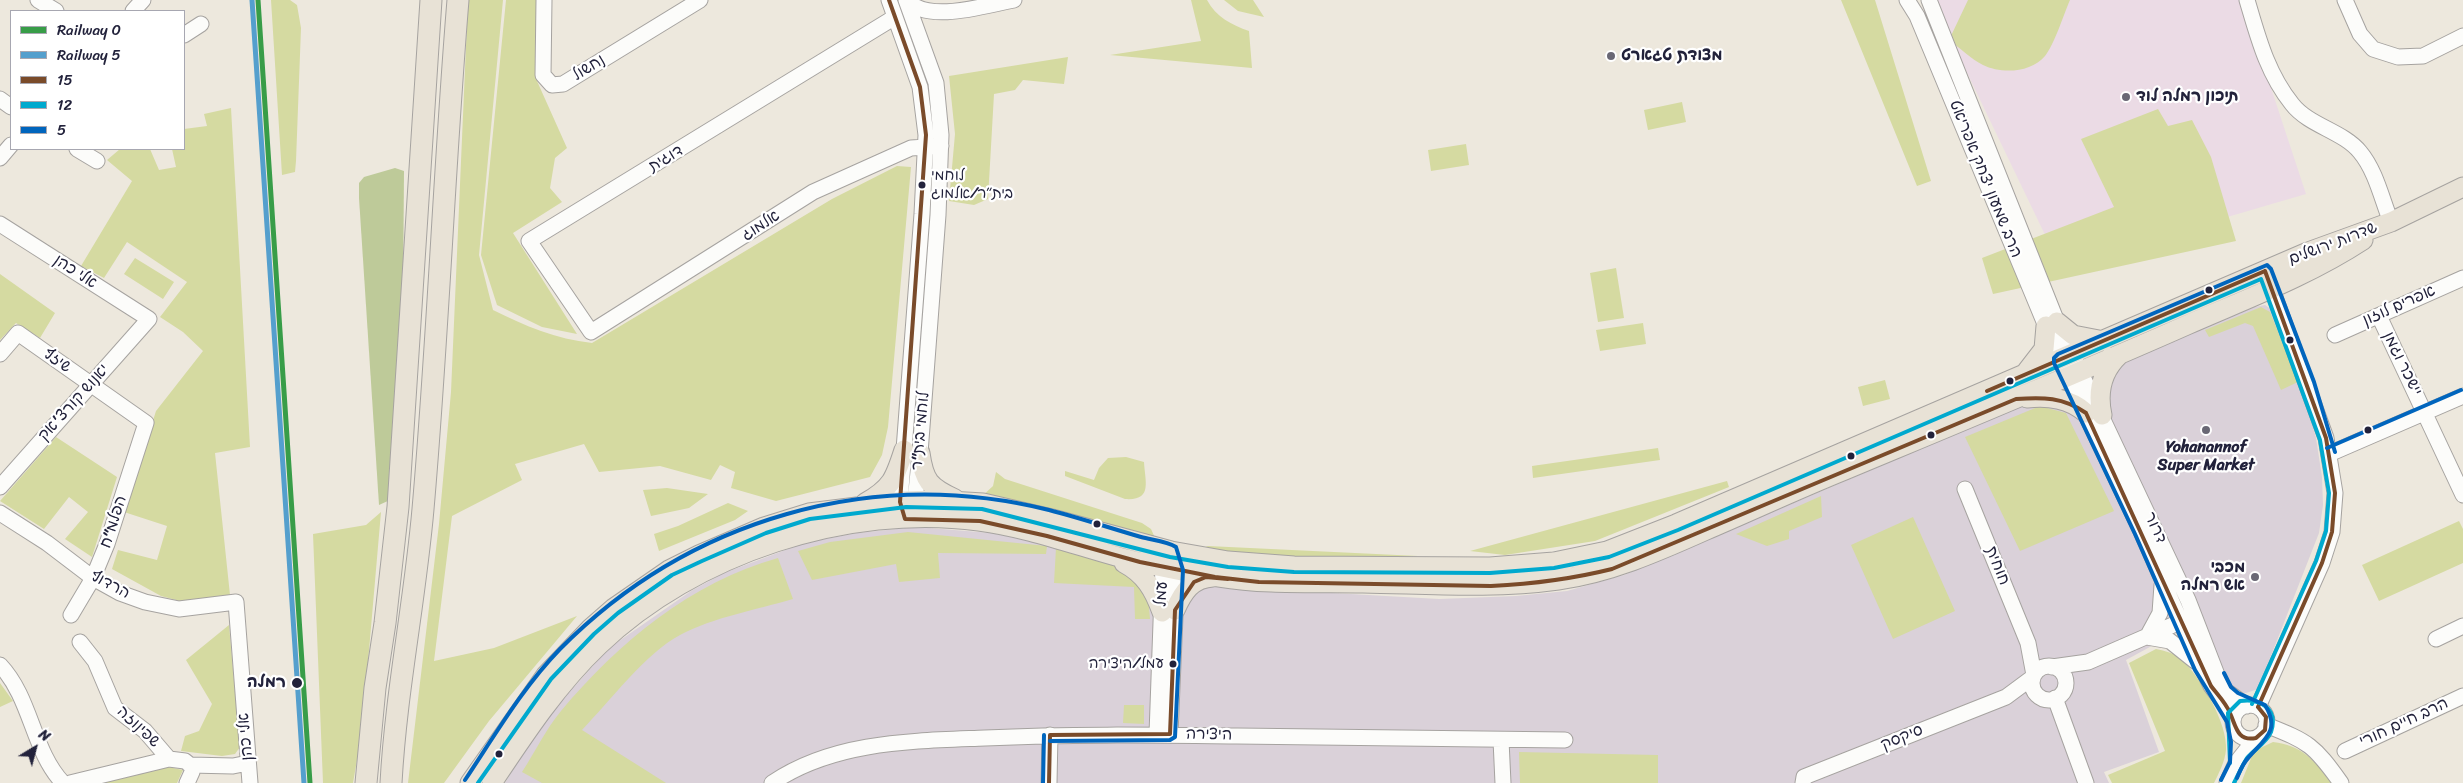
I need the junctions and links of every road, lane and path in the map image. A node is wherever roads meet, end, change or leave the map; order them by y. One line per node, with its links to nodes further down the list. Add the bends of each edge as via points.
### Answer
1 (38, 0): 14 (street)
2 (143, 0): 15 (street)
3 (431, 0): 97 (highway, via 398,507)
4 (458, 0): 98 (highway, via 423,509 411,627 397,702)
5 (544, 0): 6 (street, נחשול, via 543,75 552,84 563,84)
6 (700, 0)
7 (889, 0): 17 (street, לוחמי בית"ר)
8 (906, 0): 16 (street, via 917,9); 21 (street, לוחמי בית"ר)
9 (1014, 0): 16 (street)
10 (1908, 0): 35 (street, הרב שמעון יצחק אפריאט)
11 (1929, 0): 35 (street, הרב שמעון יצחק אפריאט)
12 (2247, 0): 29 (street, via 2265,60 2280,88 2293,106 2360,151)
13 (2345, 0): 20 (street, via 2360,34 2373,49 2398,57 2423,56)
14 (54, 10)
15 (134, 10)
16 (935, 13): 21 (street, via 923,24)
17 (895, 18): 23 (street, לוחמי בית"ר, via 920,87); 36 (street, דוגית, via 529,241)
18 (201, 24): 19 (street)
19 (185, 34)
20 (2463, 36)
21 (920, 37): 24 (street, לוחמי בית"ר, via 936,83)
22 (10, 146): 26 (street)
23 (926, 146): 24 (street, אלמוג); 36 (street, אלמוג, via 898,153 813,192); 49 (street, לוחמי בית"ר)
24 (941, 146): 49 (street, לוחמי בית"ר, via 938,215)
25 (79, 150): 27 (street)
26 (0, 158)
27 (96, 161)
28 (2463, 187): 29 (main road, שדרות ירושלים)
29 (2391, 222): 32 (main road, שדרות ירושלים, via 2331,260)
30 (0, 224): 34 (street, אלי כהן)
31 (2463, 278): 33 (street, אפרים לוזון)
32 (2269, 279): 38 (main road, שדרות ירושלים); 40 (main road, שדרות ירושלים); 50 (street, via 2308,384)
33 (2379, 316): 37 (street, אפרים לוזון); 46 (street, יישכר וגמן)
34 (149, 319): 43 (street, יאנוש קורצ'אק)
35 (2052, 324): 38 (main road, via 2073,335); 41 (street, הרב שמעון יצחק אפריאט); 42 (main road, via 2044,349)
36 (591, 332)
37 (2335, 335)
38 (2104, 341): 41 (main road, שדרות ירושלים)
39 (0, 354): 43 (street, שיזף, via 18,333)
40 (2119, 355): 41 (main road, שדרות ירושלים); 47 (main road, via 2102,379)
41 (2070, 366): 42 (main road, שדרות ירושלים); 45 (main road, שדרות ירושלים); 47 (street, דרור)
42 (2024, 374): 59 (main road, שדרות ירושלים, via 1676,524 1581,558 1490,567)
43 (91, 384): 48 (street, שיזף); 51 (street, יאנוש קורצ'אק)
44 (2463, 396): 46 (street)
45 (2016, 399): 47 (main road, via 2060,399); 61 (main road, שדרות ירושלים, via 1655,552 1585,576 1491,586 1294,584)
46 (2426, 413): 50 (street); 53 (street, יישכר וגמן)
47 (2094, 414): 60 (street, דרור); 66 (street, דרור)
48 (146, 423): 62 (street, הפלמ"ח)
49 (912, 452): 54 (main road, via 926,480 940,492); 55 (street, לוחמי בית"ר); 56 (main road, via 889,487 864,504)
50 (2329, 454): 81 (street, via 2335,493 2332,532 2322,563)
51 (0, 487)
52 (1965, 490): 75 (street, חוחית)
53 (2463, 495)
54 (961, 501): 55 (main road, שדרות ירושלים); 59 (main road, שדרות ירושלים, via 1014,510)
55 (907, 507): 56 (main road, שדרות ירושלים); 58 (main road, שדרות ירושלים, via 932,518 980,521); 100 (main road, שדרות ירושלים, via 879,521 795,535 738,557 678,586 625,622 578,666 535,720)
56 (844, 508): 99 (main road, שדרות ירושלים, via 790,518 730,540 669,570 614,608 546,675)
57 (0, 513): 62 (street, הרדוף)
58 (1102, 552): 59 (main road, שדרות ירושלים); 64 (main road, via 1142,575)
59 (1170, 562): 61 (main road, שדרות ירושלים); 64 (street, עמל)
60 (2161, 576): 67 (street, דרור); 69 (street, via 2160,613)
61 (1215, 577): 64 (main road, via 1194,582)
62 (93, 578): 63 (street, הרדוף, via 120,593 179,609); 65 (street, הפלמ"ח)
63 (236, 602): 91 (street, אלי כהן)
64 (1168, 611): 84 (street, עמל)
65 (71, 615)
66 (2195, 615): 67 (street, סיקסק); 81 (street, דרור, via 2219,680 2226,691)
67 (2180, 622): 69 (street, סיקסק); 74 (street, דרור)
68 (2463, 626): 70 (street)
69 (2147, 637): 72 (street, סיקסק); 74 (street, via 2170,641)
70 (2436, 639)
71 (80, 642): 90 (street, שפינוזה, via 94,661 115,708 146,731)
72 (2088, 662): 75 (street, סיקסק); 76 (street, סיקסק, via 2072,674)
73 (0, 665): 94 (street, via 20,692 47,763)
74 (2201, 668): 82 (street, דרור, via 2228,707)
75 (2041, 671): 76 (street, via 2064,676); 78 (street, סיקסק); 79 (street, via 2033,688)
76 (2065, 686): 80 (street)
77 (2463, 696): 89 (street, הרב חיים חורי)
78 (2006, 697): 79 (street, סיקסק, via 2024,694); 104 (street, סיקסק, via 1804,777)
79 (2040, 697): 80 (street)
80 (2055, 698): 105 (street)
81 (2252, 706): 82 (street, via 2237,711); 83 (street, via 2266,717)
82 (2233, 723): 86 (street, via 2240,736); 92 (street, via 2237,742)
83 (2266, 725): 86 (street); 107 (street, via 2306,742 2326,761)
84 (1164, 734): 85 (street, היצירה); 87 (street, היצירה)
85 (1050, 735): 101 (street, היצירה, via 856,748 807,763); 102 (street)
86 (2256, 738): 92 (street)
87 (1501, 740): 88 (street, היצירה); 103 (street)
88 (1565, 740)
89 (2345, 751)
90 (169, 759): 93 (street); 95 (street)
91 (248, 763): 93 (street); 96 (street, אלי כהן)
92 (2236, 764): 106 (street)
93 (194, 771)
94 (63, 783)
95 (70, 783)
96 (250, 783)
97 (366, 783)
98 (391, 783)
99 (470, 783)
100 (492, 783)
101 (772, 783)
102 (1049, 783)
103 (1502, 783)
104 (1803, 783)
105 (2086, 783)
106 (2227, 783)
107 (2341, 783)

